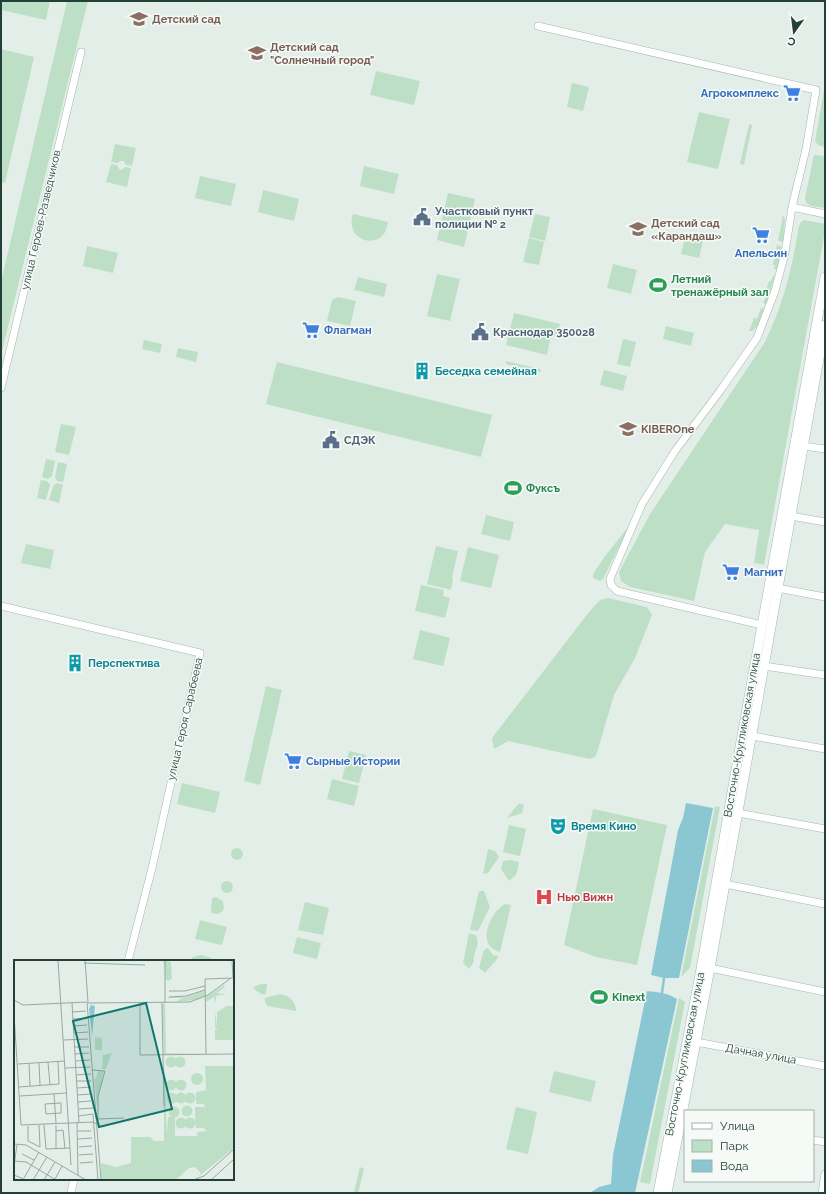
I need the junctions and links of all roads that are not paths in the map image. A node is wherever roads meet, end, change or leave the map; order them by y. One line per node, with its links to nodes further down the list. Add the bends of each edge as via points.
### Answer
1 (538, 26): 3 (street, via 816,90 806,149)
2 (81, 52): 8 (street, улица Героев-Разведчиков)
3 (792, 207): 4 (street); 16 (street, via 785,253 777,283 757,338 675,451 642,504 610,579 611,585 617,591)
4 (825, 214)
5 (825, 277): 16 (main road, Восточно-Кругликовская улица)
6 (825, 325): 7 (main road, Восточно-Кругликовская улица)
7 (821, 370): 9 (main road, Восточно-Кругликовская улица)
8 (1, 388)
9 (803, 446): 10 (street); 11 (main road, Восточно-Кругликовская улица)
10 (825, 449)
11 (791, 516): 12 (street); 13 (main road, Восточно-Кругликовская улица)
12 (825, 522)
13 (777, 588): 14 (street); 17 (main road, Восточно-Кругликовская улица)
14 (825, 597)
15 (1, 606): 25 (street, улица Героя Сарабеева, via 200,653 152,868)
16 (762, 624): 37 (main road, Восточно-Кругликовская улица, via 701,970)
17 (764, 666): 18 (street); 19 (main road, Восточно-Кругликовская улица)
18 (825, 675)
19 (752, 736): 20 (street); 21 (main road, Восточно-Кругликовская улица)
20 (825, 749)
21 (738, 813): 22 (street); 23 (main road, Восточно-Кругликовская улица)
22 (825, 829)
23 (725, 884): 24 (street); 26 (main road, Восточно-Кругликовская улица)
24 (825, 904)
25 (128, 960)
26 (710, 968): 27 (street); 28 (main road, Восточно-Кругликовская улица)
27 (825, 992)
28 (696, 1042): 29 (street, Дачная улица); 30 (main road, Восточно-Кругликовская улица)
29 (825, 1066)
30 (684, 1110)
31 (683, 1118): 38 (main road, Восточно-Кругликовская улица)
32 (814, 1140): 33 (street)
33 (825, 1142)
34 (825, 1174): 39 (street)
35 (74, 1180): 36 (street)
36 (71, 1193)
37 (658, 1193)
38 (667, 1193)
39 (822, 1193)

